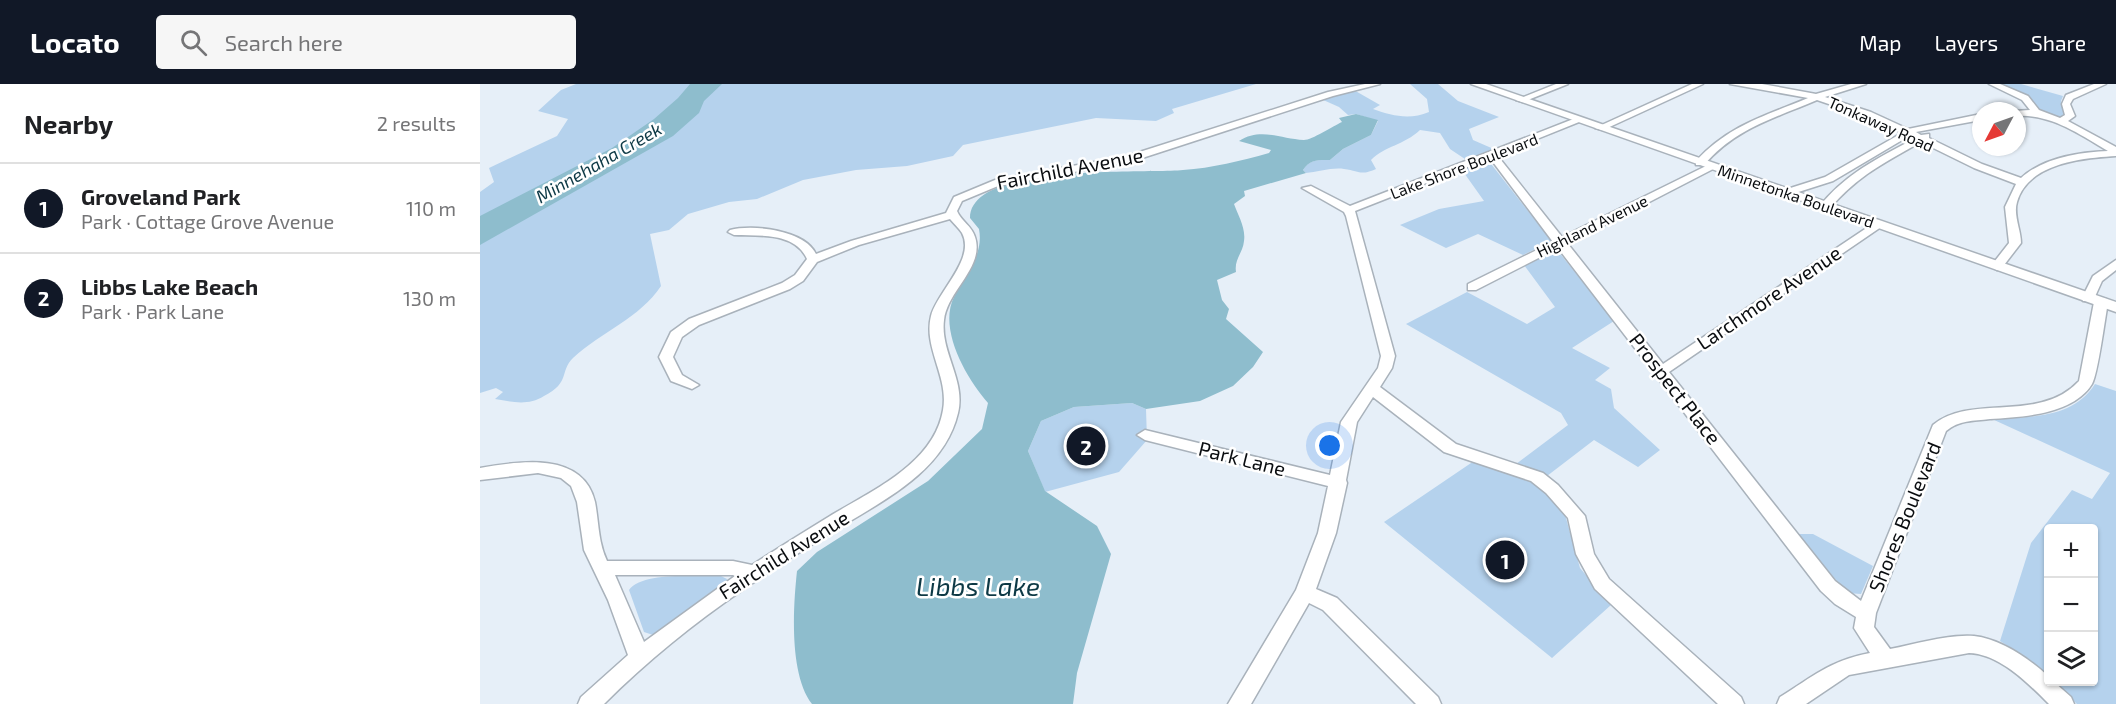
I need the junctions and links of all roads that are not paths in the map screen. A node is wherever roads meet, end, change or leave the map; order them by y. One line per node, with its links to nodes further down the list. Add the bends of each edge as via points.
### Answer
1 (1376, 84): 28 (street, Fairchild Avenue, via 1331,94 1129,159 994,183 958,199)
2 (1476, 84): 10 (main road, Minnetonka Boulevard)
3 (1564, 84): 10 (street)
4 (1699, 84): 17 (street)
5 (1734, 84): 9 (street, Tonkaway Road, via 1773,86)
6 (1862, 84): 9 (street, Highland Avenue)
7 (1993, 84): 11 (street, via 2025,98)
8 (2102, 84): 15 (street, via 2069,97 2066,104 2070,116)
9 (1818, 97): 18 (street, Tonkaway Road); 22 (street, Highland Avenue, via 1734,132 1717,144)
10 (1520, 100): 14 (main road, Minnetonka Boulevard)
11 (2036, 112): 12 (street); 15 (street)
12 (2026, 113)
13 (1972, 119): 16 (street)
14 (1579, 120): 17 (main road, Minnetonka Boulevard); 21 (street, Lake Shore Boulevard)
15 (2061, 121): 20 (street)
16 (1946, 123): 18 (street); 19 (street)
17 (1600, 128): 22 (main road, Minnetonka Boulevard)
18 (1909, 132): 19 (street, Tonkaway Road); 25 (street, via 1829,179)
19 (1920, 139): 23 (street, Tonkaway Road, via 1967,164); 26 (street, via 1863,170)
20 (2116, 152): 23 (street, via 2065,162)
21 (1492, 155): 27 (street, Lake Shore Boulevard); 31 (street, Prospect Place)
22 (1706, 165): 25 (main road, Minnetonka Boulevard); 31 (street, Highland Avenue)
23 (2022, 182): 34 (street, via 2011,203 2015,243)
24 (1307, 188): 27 (street)
25 (1785, 193): 26 (main road, Minnetonka Boulevard)
26 (1825, 207): 29 (main road, Minnetonka Boulevard)
27 (1349, 210): 39 (street, via 1388,356)
28 (952, 215): 32 (street); 44 (street, Fairchild Avenue, via 967,230 970,245 959,276 938,312 936,329 953,400 945,429 921,464 900,482)
29 (1878, 225): 34 (main road, Minnetonka Boulevard); 37 (street, Larchmore Avenue)
30 (734, 232): 32 (street, via 790,238 806,247)
31 (1558, 243): 35 (street, Highland Avenue); 37 (street, Prospect Place)
32 (813, 259): 38 (street, via 799,278 786,286 694,322 676,335 666,357 676,378)
33 (2116, 264): 36 (street, via 2097,279)
34 (1997, 266): 36 (main road, Minnetonka Boulevard)
35 (1472, 287)
36 (2102, 302): 46 (street, Shores Boulevard, via 2086,382 2080,392 2046,406 1960,417 1939,429)
37 (1661, 371): 46 (street, Prospect Place, via 1828,586)
38 (692, 385)
39 (1371, 388): 42 (street, via 1349,422); 52 (street, via 1450,448 1537,477 1552,489 1576,516 1585,554 1602,584)
40 (1145, 435): 42 (street, Park Lane)
41 (480, 474): 43 (street, via 541,467 561,472 576,482 584,494 592,549)
42 (1339, 483): 45 (street, via 1327,533)
43 (602, 568): 44 (street, via 733,568); 47 (street)
44 (752, 572): 47 (street, Fairchild Avenue)
45 (1305, 592): 50 (street); 51 (street, via 1330,604)
46 (1866, 614): 48 (street, Shores Boulevard, via 1864,628)
47 (639, 657): 49 (street, Fairchild Avenue)
48 (1885, 658): 53 (street, via 1844,668); 54 (street, via 1974,644 2027,669)
49 (590, 704)
50 (1239, 704)
51 (1430, 704)
52 (1733, 704)
53 (1788, 704)
54 (2063, 704)

